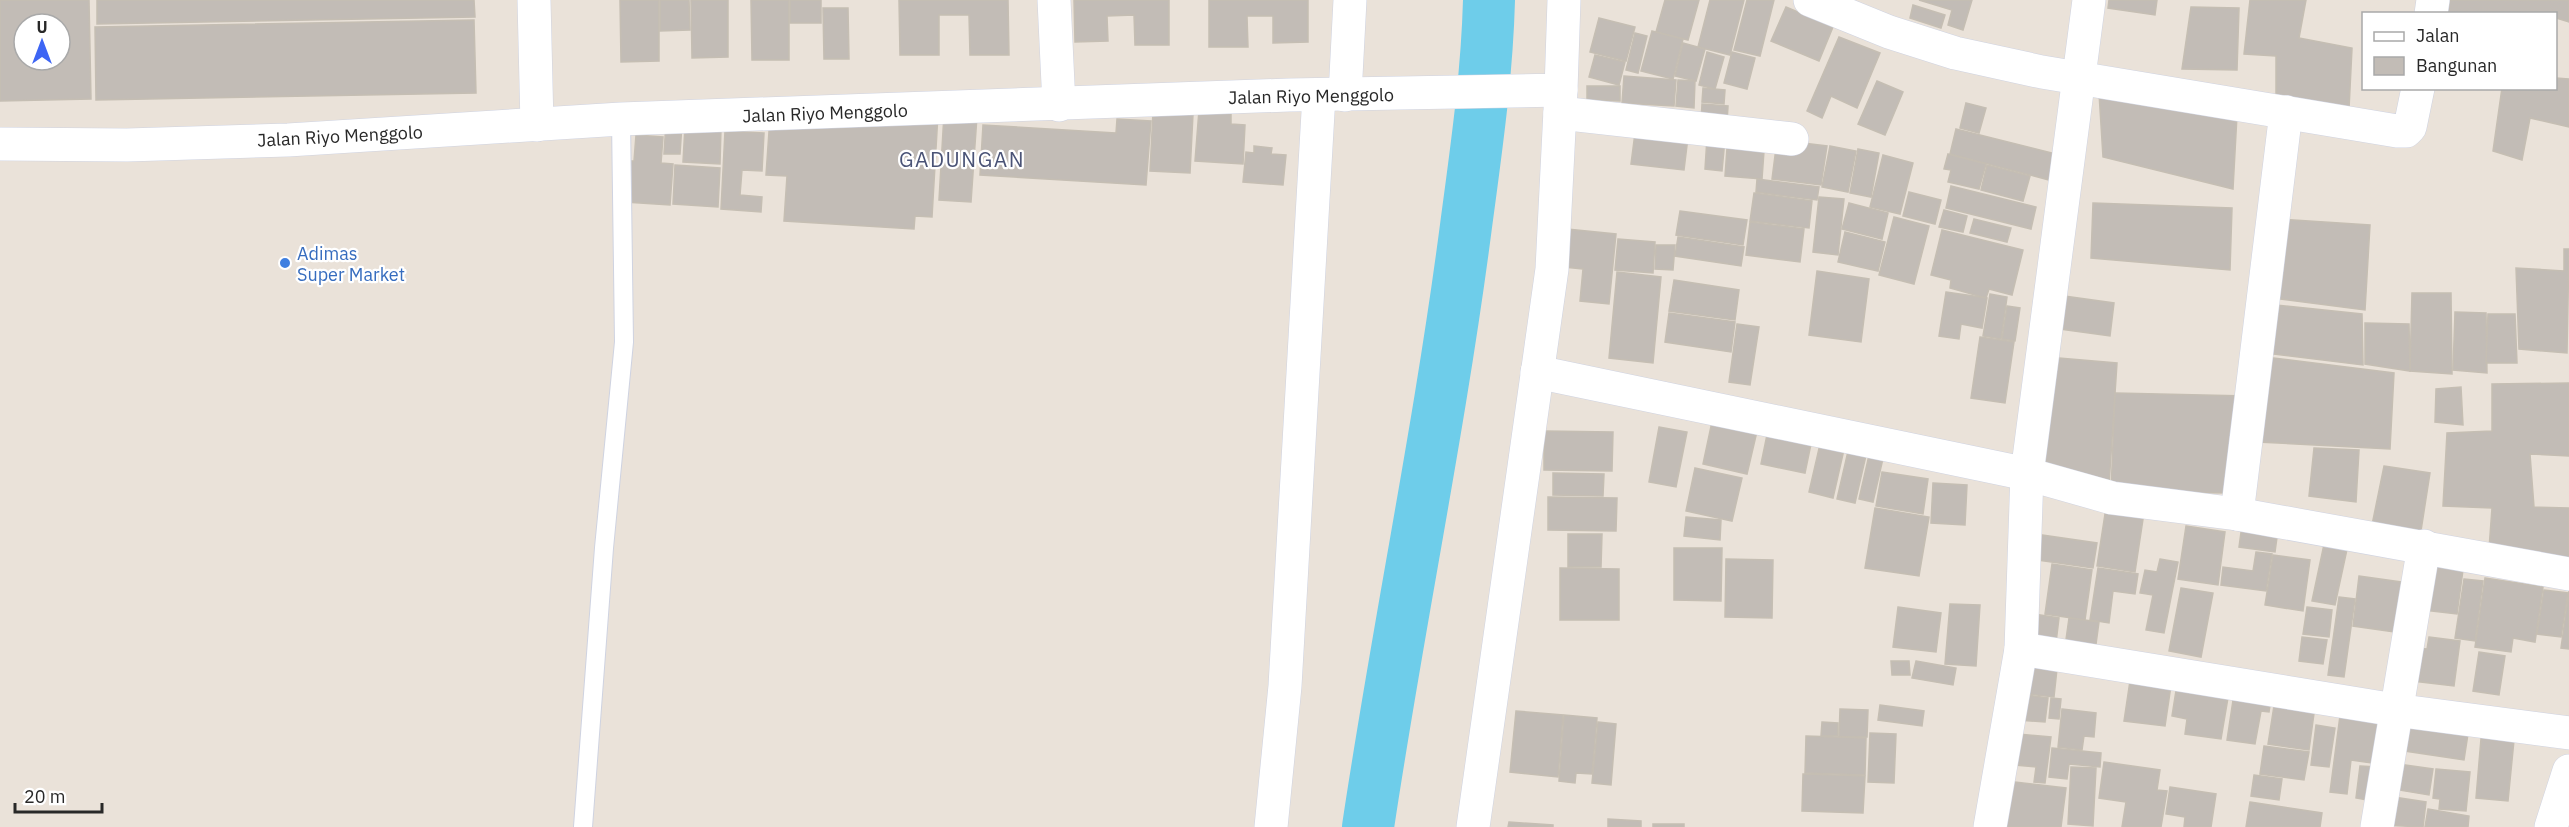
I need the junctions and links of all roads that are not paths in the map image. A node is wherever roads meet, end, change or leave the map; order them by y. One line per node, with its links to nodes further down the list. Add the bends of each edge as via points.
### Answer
1 (534, 0): 14 (street)
2 (1054, 0): 11 (street)
3 (1350, 0): 9 (street)
4 (1564, 0): 10 (street)
5 (1810, 0): 7 (street, via 1955,53)
6 (2090, 0): 7 (street)
7 (2079, 78): 12 (street); 18 (street)
8 (2418, 90): 12 (street, via 2412,122 2406,131)
9 (1332, 95): 10 (street, Jalan Riyo Menggolo, via 1429,93); 11 (street, Jalan Riyo Menggolo); 28 (street)
10 (1556, 98): 15 (street, Jalan Riyo Menggolo); 17 (street, via 1552,268)
11 (1059, 105): 13 (street, Jalan Riyo Menggolo)
12 (2286, 112): 19 (street)
13 (621, 119): 14 (street, Jalan Riyo Menggolo); 27 (lane, via 624,342)
14 (537, 124): 16 (street, Jalan Riyo Menggolo, via 288,140)
15 (1792, 140)
16 (0, 144)
17 (1537, 372): 18 (street); 29 (street)
18 (2027, 474): 19 (street, via 2112,498); 22 (street)
19 (2237, 514): 20 (street)
20 (2424, 546): 21 (street); 23 (street)
21 (2569, 574)
22 (2021, 650): 23 (street); 30 (street)
23 (2395, 710): 24 (street); 31 (street)
24 (2569, 733)
25 (2569, 771): 26 (street)
26 (2559, 813)
27 (583, 827)
28 (1271, 827)
29 (1473, 827)
30 (1990, 827)
31 (2377, 827)

